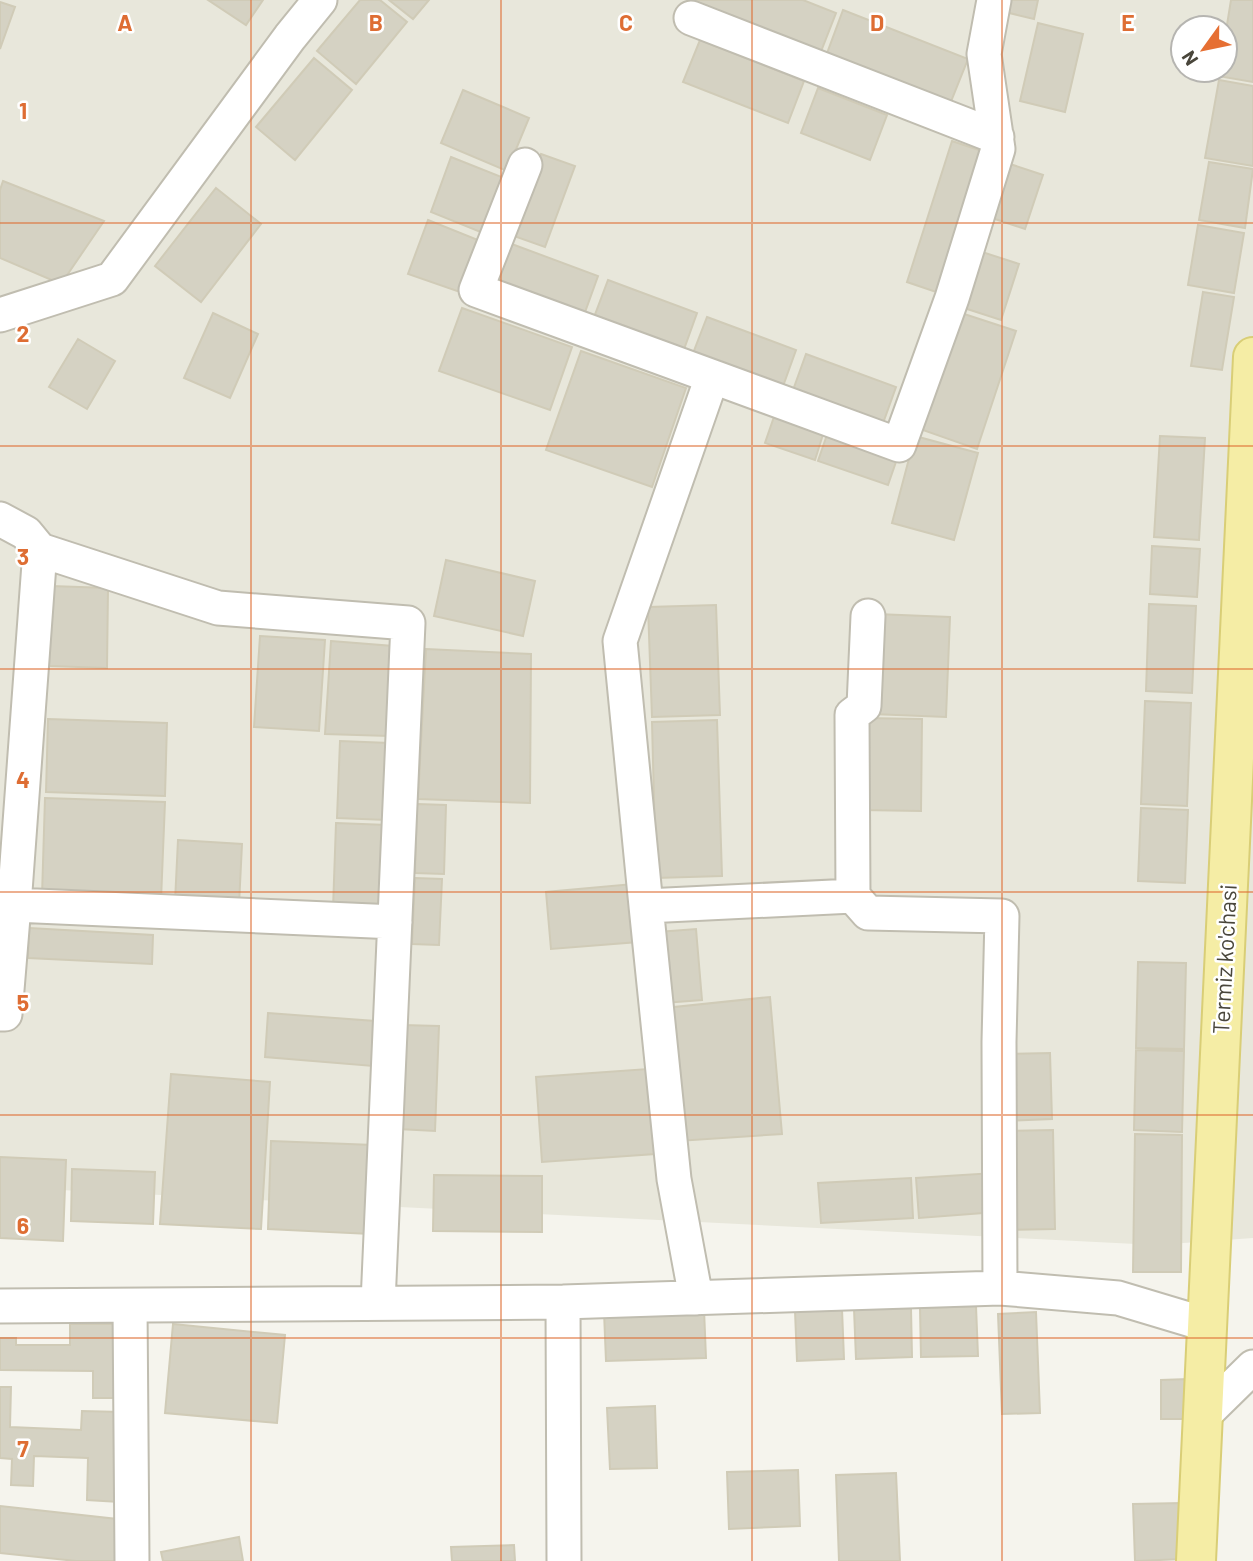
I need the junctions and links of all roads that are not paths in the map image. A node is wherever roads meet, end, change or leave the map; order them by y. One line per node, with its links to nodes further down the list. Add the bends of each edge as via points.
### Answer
1 (320, 0): 6 (street, via 112,279)
2 (994, 0): 4 (street, via 984,54)
3 (691, 18): 4 (street)
4 (997, 137): 8 (street, via 998,149 952,298 900,445)
5 (525, 164): 8 (street, via 476,290)
6 (0, 315)
7 (1253, 357): 23 (main road, Termiz ko'chasi)
8 (712, 377): 14 (street, via 620,641)
9 (0, 519): 10 (street, via 26,534)
10 (40, 550): 13 (street); 15 (street, via 218,608 408,623)
11 (868, 616): 12 (street, via 864,706 852,715)
12 (853, 896): 14 (street); 17 (street, via 868,912 1002,916)
13 (14, 905): 15 (street); 16 (street, via 5,1014)
14 (646, 906): 18 (street, via 674,1179)
15 (395, 922): 19 (street)
16 (0, 1014)
17 (1000, 1288): 18 (street); 23 (street, via 1118,1298)
18 (696, 1298): 20 (street)
19 (378, 1303): 20 (street); 22 (street)
20 (563, 1303): 27 (street)
21 (0, 1306): 22 (street)
22 (130, 1306): 26 (street)
23 (1208, 1325): 25 (main road, Termiz ko'chasi)
24 (1253, 1367): 25 (street)
25 (1204, 1415): 28 (main road, Termiz ko'chasi)
26 (132, 1561)
27 (564, 1561)
28 (1196, 1561)

